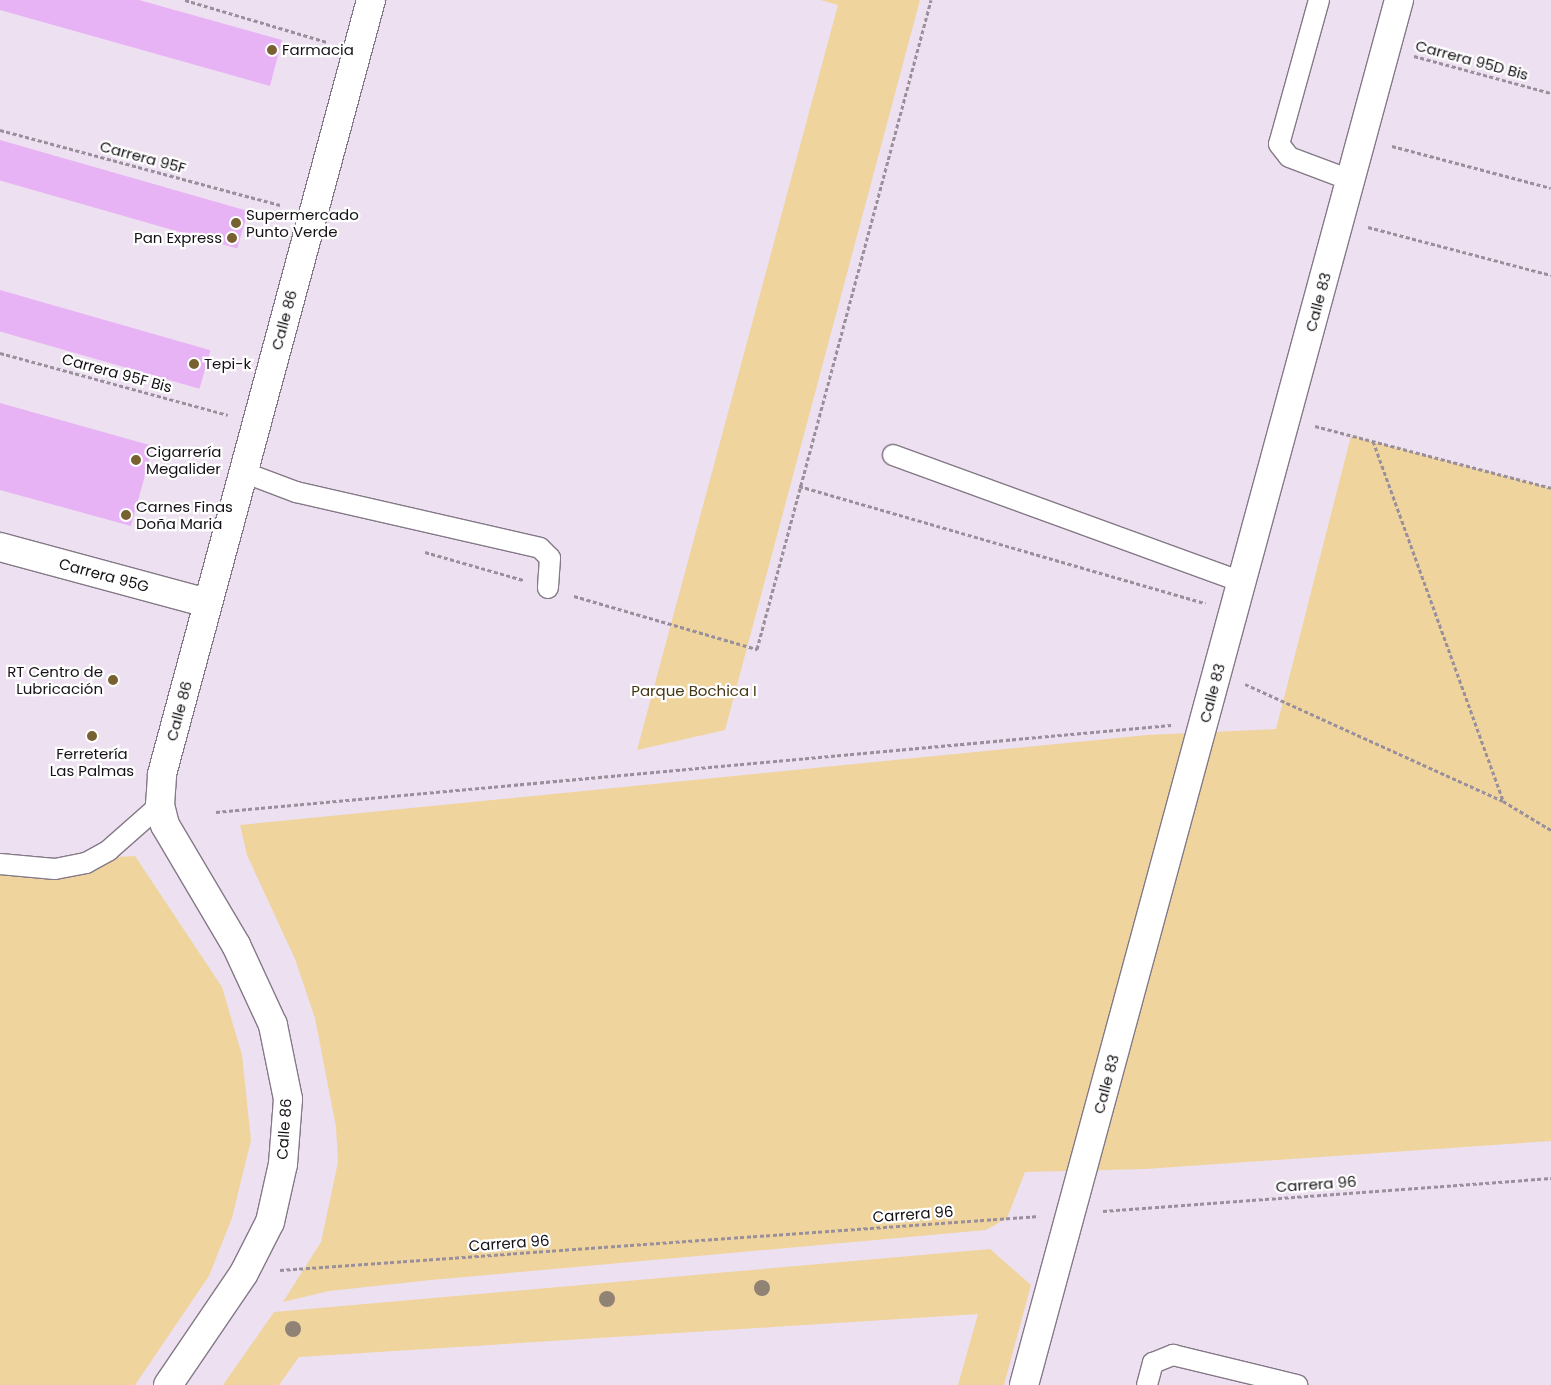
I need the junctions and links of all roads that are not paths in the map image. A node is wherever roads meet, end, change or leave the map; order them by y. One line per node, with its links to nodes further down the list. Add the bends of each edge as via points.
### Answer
1 (371, 0): 6 (street, Calle 86)
2 (1319, 0): 4 (lane, via 1279,144 1288,157)
3 (1399, 0): 4 (street, Calle 83)
4 (1350, 180): 8 (street, Calle 83)
5 (893, 455): 8 (lane)
6 (243, 472): 9 (lane, via 296,492 540,548 550,558); 10 (street, Calle 86)
7 (0, 547): 10 (street, Carrera 95G)
8 (1242, 582): 14 (street, Calle 83)
9 (548, 588)
10 (208, 604): 11 (street, Calle 86, via 162,774)
11 (160, 805): 12 (lane, via 110,850 86,863 55,869); 13 (street, Calle 86, via 165,824 236,945 273,1025 288,1099 283,1164 270,1222 244,1273)
12 (0, 864)
13 (168, 1385)
14 (1024, 1385)
15 (1147, 1385): 16 (lane, via 1153,1363 1173,1354)
16 (1297, 1385)

